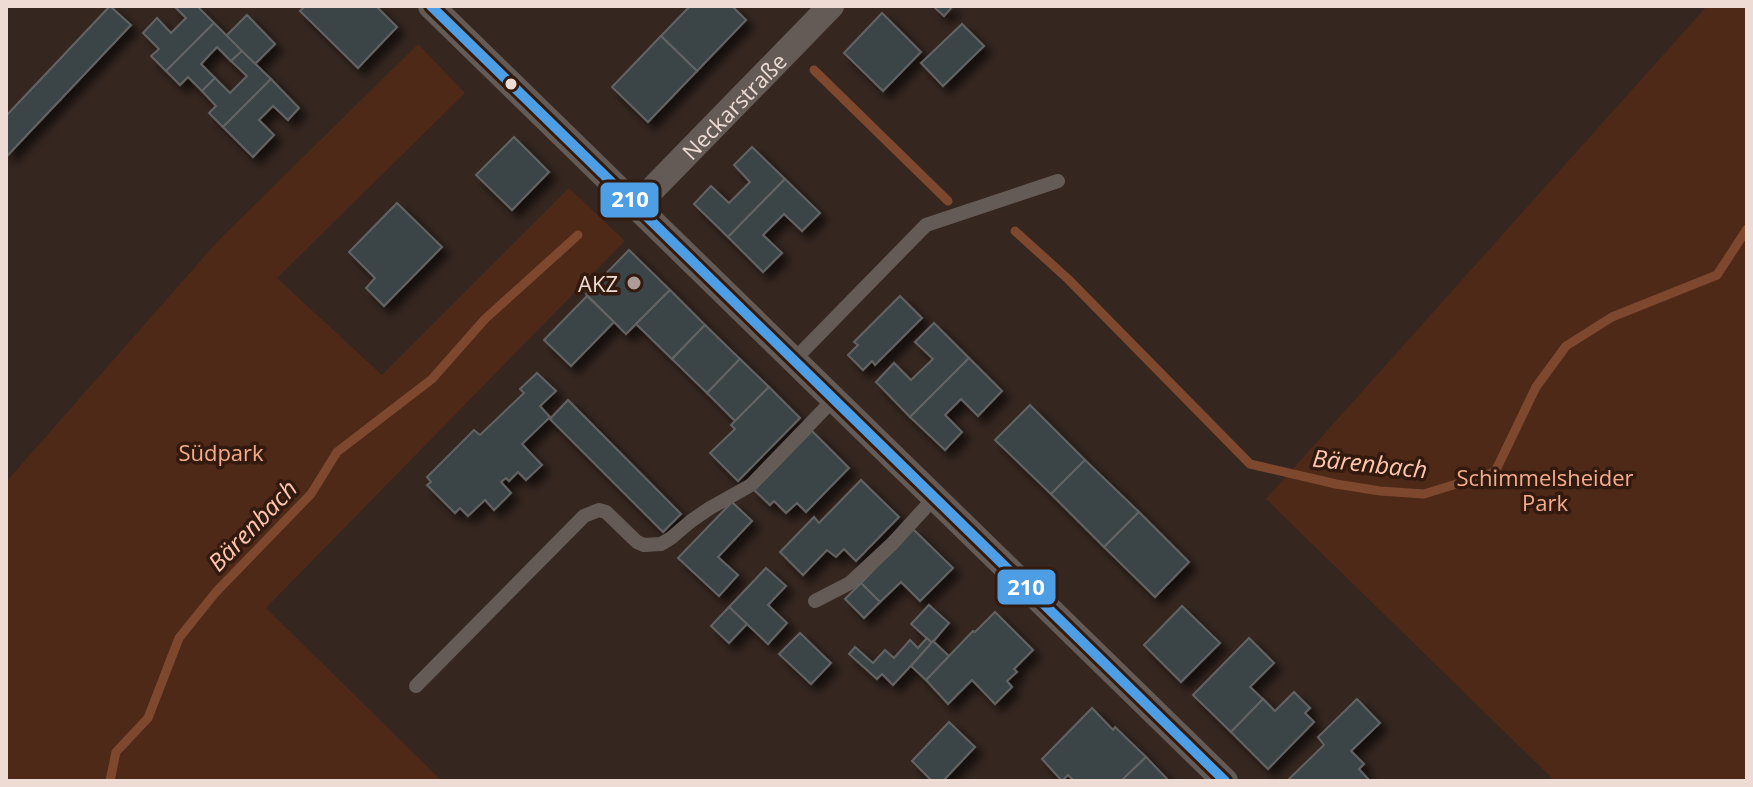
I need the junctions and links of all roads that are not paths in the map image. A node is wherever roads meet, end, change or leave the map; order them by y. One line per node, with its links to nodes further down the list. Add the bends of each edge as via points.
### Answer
1 (831, 6): 4 (street, Neckarstraße)
2 (438, 8): 4 (street)
3 (1058, 181): 5 (lane, via 926,225)
4 (636, 206): 5 (street)
5 (794, 360): 6 (street)
6 (834, 399): 7 (street); 9 (lane, via 751,485 661,544 637,542 606,512 584,516)
7 (935, 497): 8 (lane, via 850,583); 10 (street)
8 (815, 601)
9 (416, 686)
10 (1225, 781)

